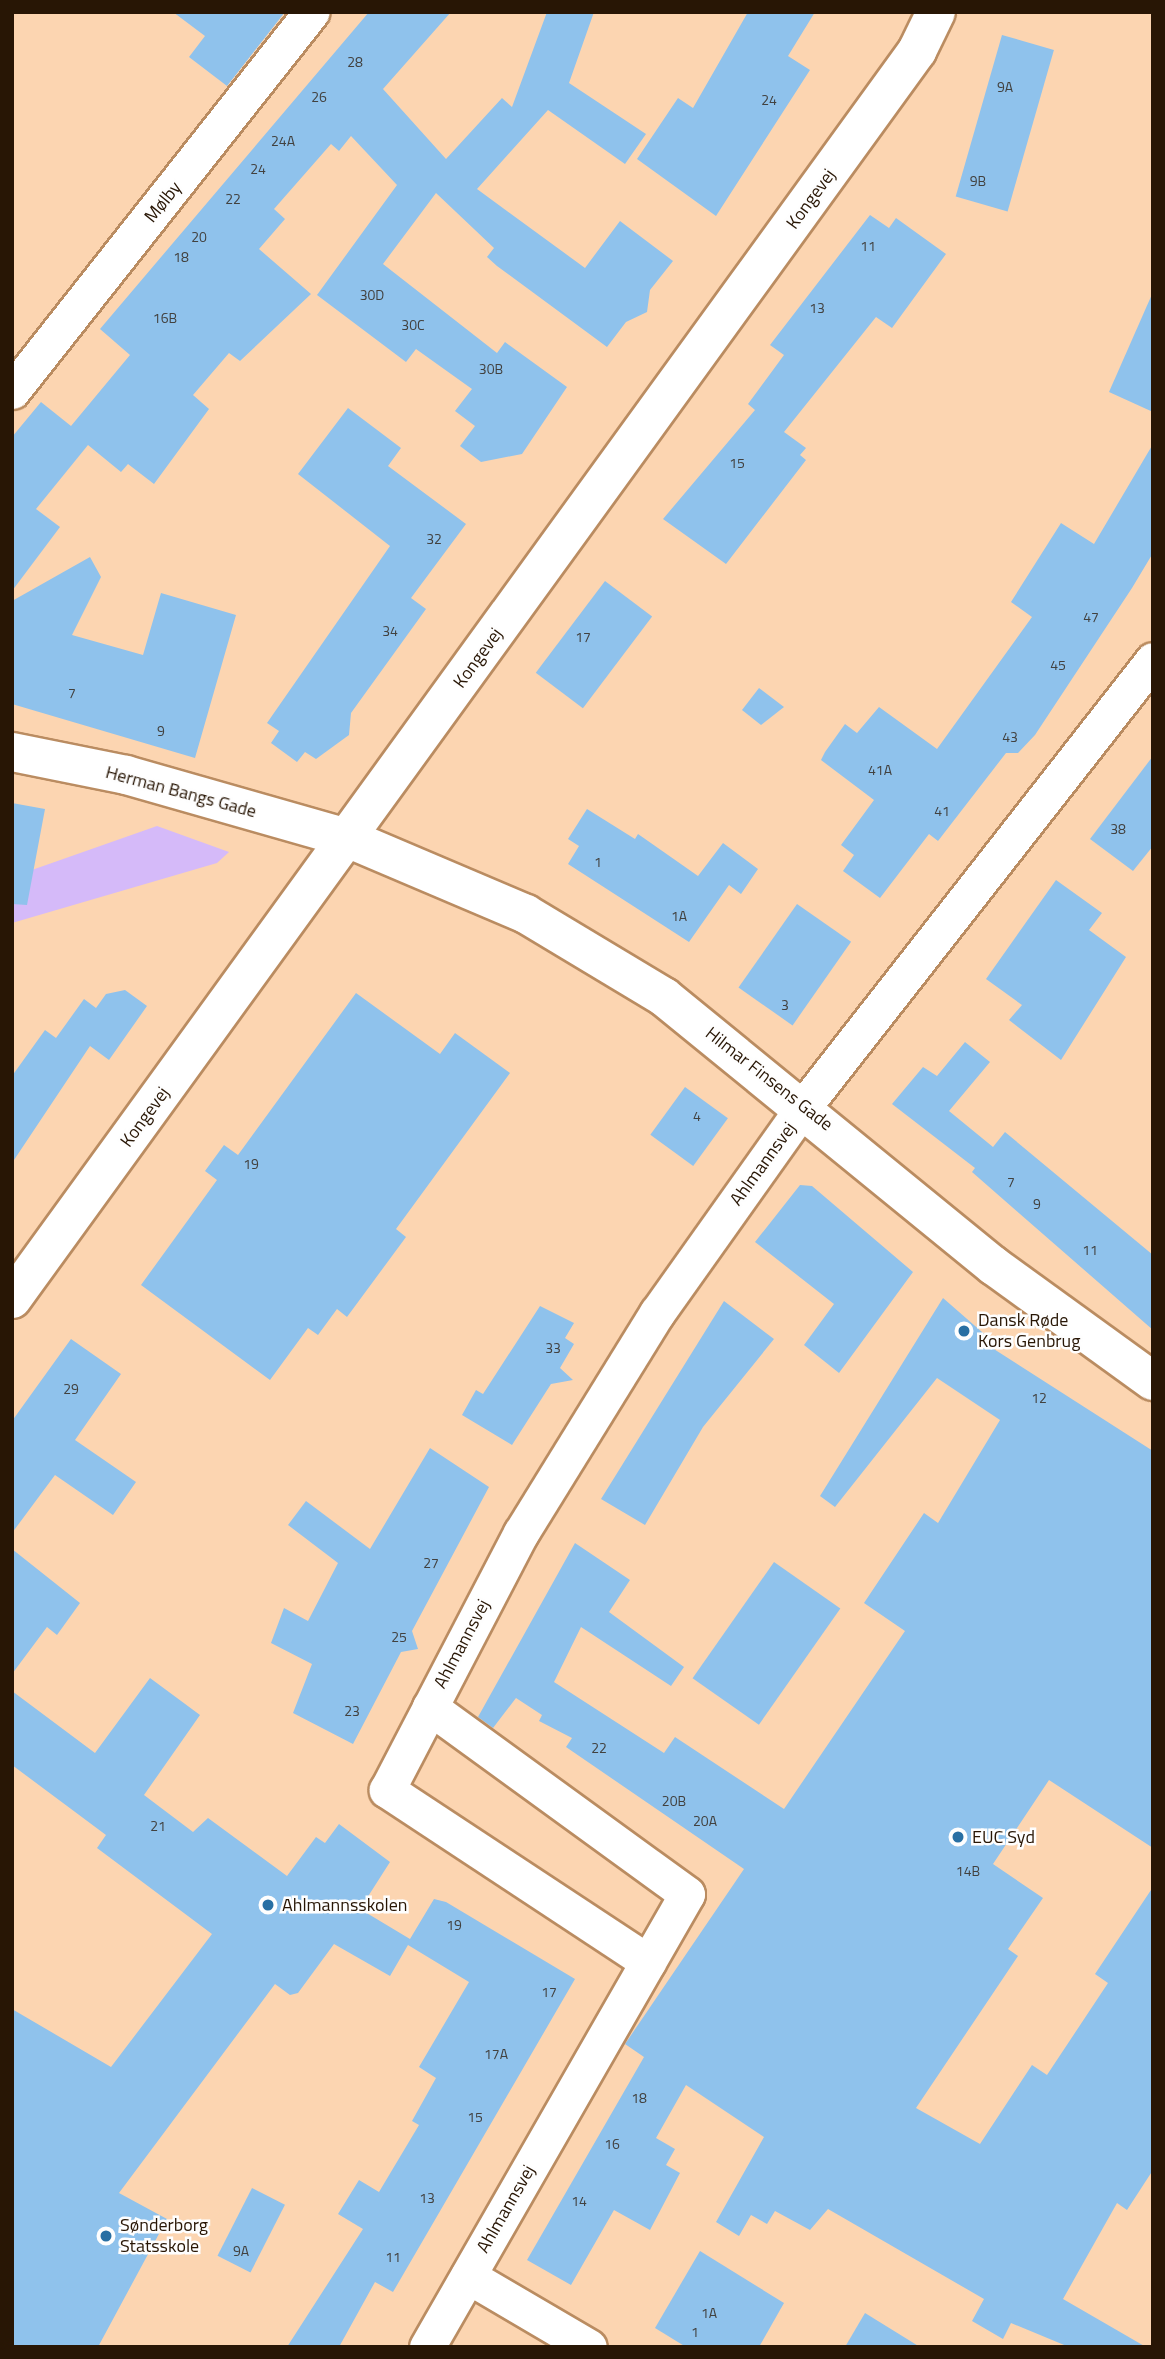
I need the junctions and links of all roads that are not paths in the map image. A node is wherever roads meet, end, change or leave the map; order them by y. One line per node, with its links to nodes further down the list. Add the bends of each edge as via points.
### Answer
1 (311, 12): 3 (street, Mølby)
2 (936, 12): 6 (street, Kongevej, via 917,51)
3 (12, 391)
4 (1153, 660): 7 (street, Ahlmannsvej)
5 (12, 752): 6 (street, Herman Bangs Gade, via 127,775)
6 (347, 838): 7 (street, Hilmar Finsens Gade, via 526,914 664,997); 8 (street, Kongevej)
7 (804, 1106): 9 (street, Hilmar Finsens Gade, via 994,1266); 10 (street, Ahlmannsvej, via 657,1313 521,1533)
8 (12, 1299)
9 (1153, 1381)
10 (430, 1707): 11 (street, Ahlmannsvej, via 687,1894); 11 (street, Ahlmannsvej, via 387,1790)
11 (648, 1962): 12 (street, Ahlmannsvej)
12 (468, 2276): 13 (street, Ahlmannsvej); 14 (street)
13 (427, 2347)
14 (589, 2347)

